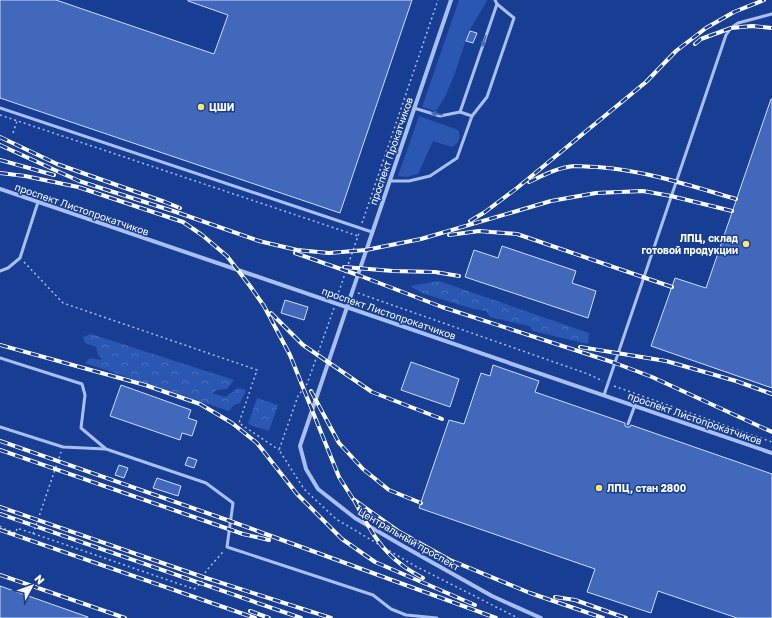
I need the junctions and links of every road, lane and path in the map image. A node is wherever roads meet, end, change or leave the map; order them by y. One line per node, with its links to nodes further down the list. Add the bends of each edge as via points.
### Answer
1 (438, 0): 15 (path)
2 (451, 0): 6 (street, проспект Прокатчиков)
3 (496, 2): 7 (lane, one-way to 7); 9 (lane, via 514,18 487,97)
4 (772, 14): 25 (lane, via 738,23 726,35)
5 (0, 108): 15 (lane)
6 (414, 108): 7 (lane, one-way to 6, via 440,116); 12 (street, проспект Прокатчиков)
7 (460, 112): 9 (lane)
8 (0, 115): 10 (path)
9 (472, 116): 12 (lane, via 457,158 430,176 409,181)
10 (17, 121): 11 (path); 17 (path)
11 (13, 133)
12 (390, 181): 16 (street, проспект Прокатчиков)
13 (0, 189): 14 (street, проспект Листопрокатчиков)
14 (38, 202): 18 (lane); 21 (street, проспект Листопрокатчиков)
15 (361, 229): 16 (lane); 17 (path)
16 (372, 232): 20 (street, проспект Прокатчиков)
17 (358, 236): 21 (path)
18 (20, 258): 19 (lane); 33 (path, via 63,303 257,370 239,423)
19 (0, 271)
20 (352, 291): 22 (street, проспект Прокатчиков); 25 (path, via 588,374)
21 (336, 303): 22 (street, проспект Листопрокатчиков); 24 (path)
22 (347, 307): 26 (street, проспект Листопрокатчиков); 39 (street, Центральный проспект, via 300,446 306,469 318,489 355,518 403,546 492,596)
23 (0, 358): 32 (lane, via 82,384 85,395 81,428)
24 (307, 384)
25 (608, 384): 26 (lane); 30 (path)
26 (604, 395): 27 (street, проспект Листопрокатчиков)
27 (635, 406): 28 (lane); 34 (street, проспект Листопрокатчиков)
28 (628, 424)
29 (0, 427): 31 (lane)
30 (772, 442)
31 (64, 447): 32 (lane); 36 (path)
32 (106, 449): 37 (lane, via 206,483 233,503)
33 (279, 450)
34 (772, 453)
35 (0, 526): 36 (path, via 16,533 17,528)
36 (33, 534): 37 (path, via 194,589)
37 (226, 547): 38 (lane, via 373,595 391,609 406,615)
38 (437, 618)
39 (541, 618)

